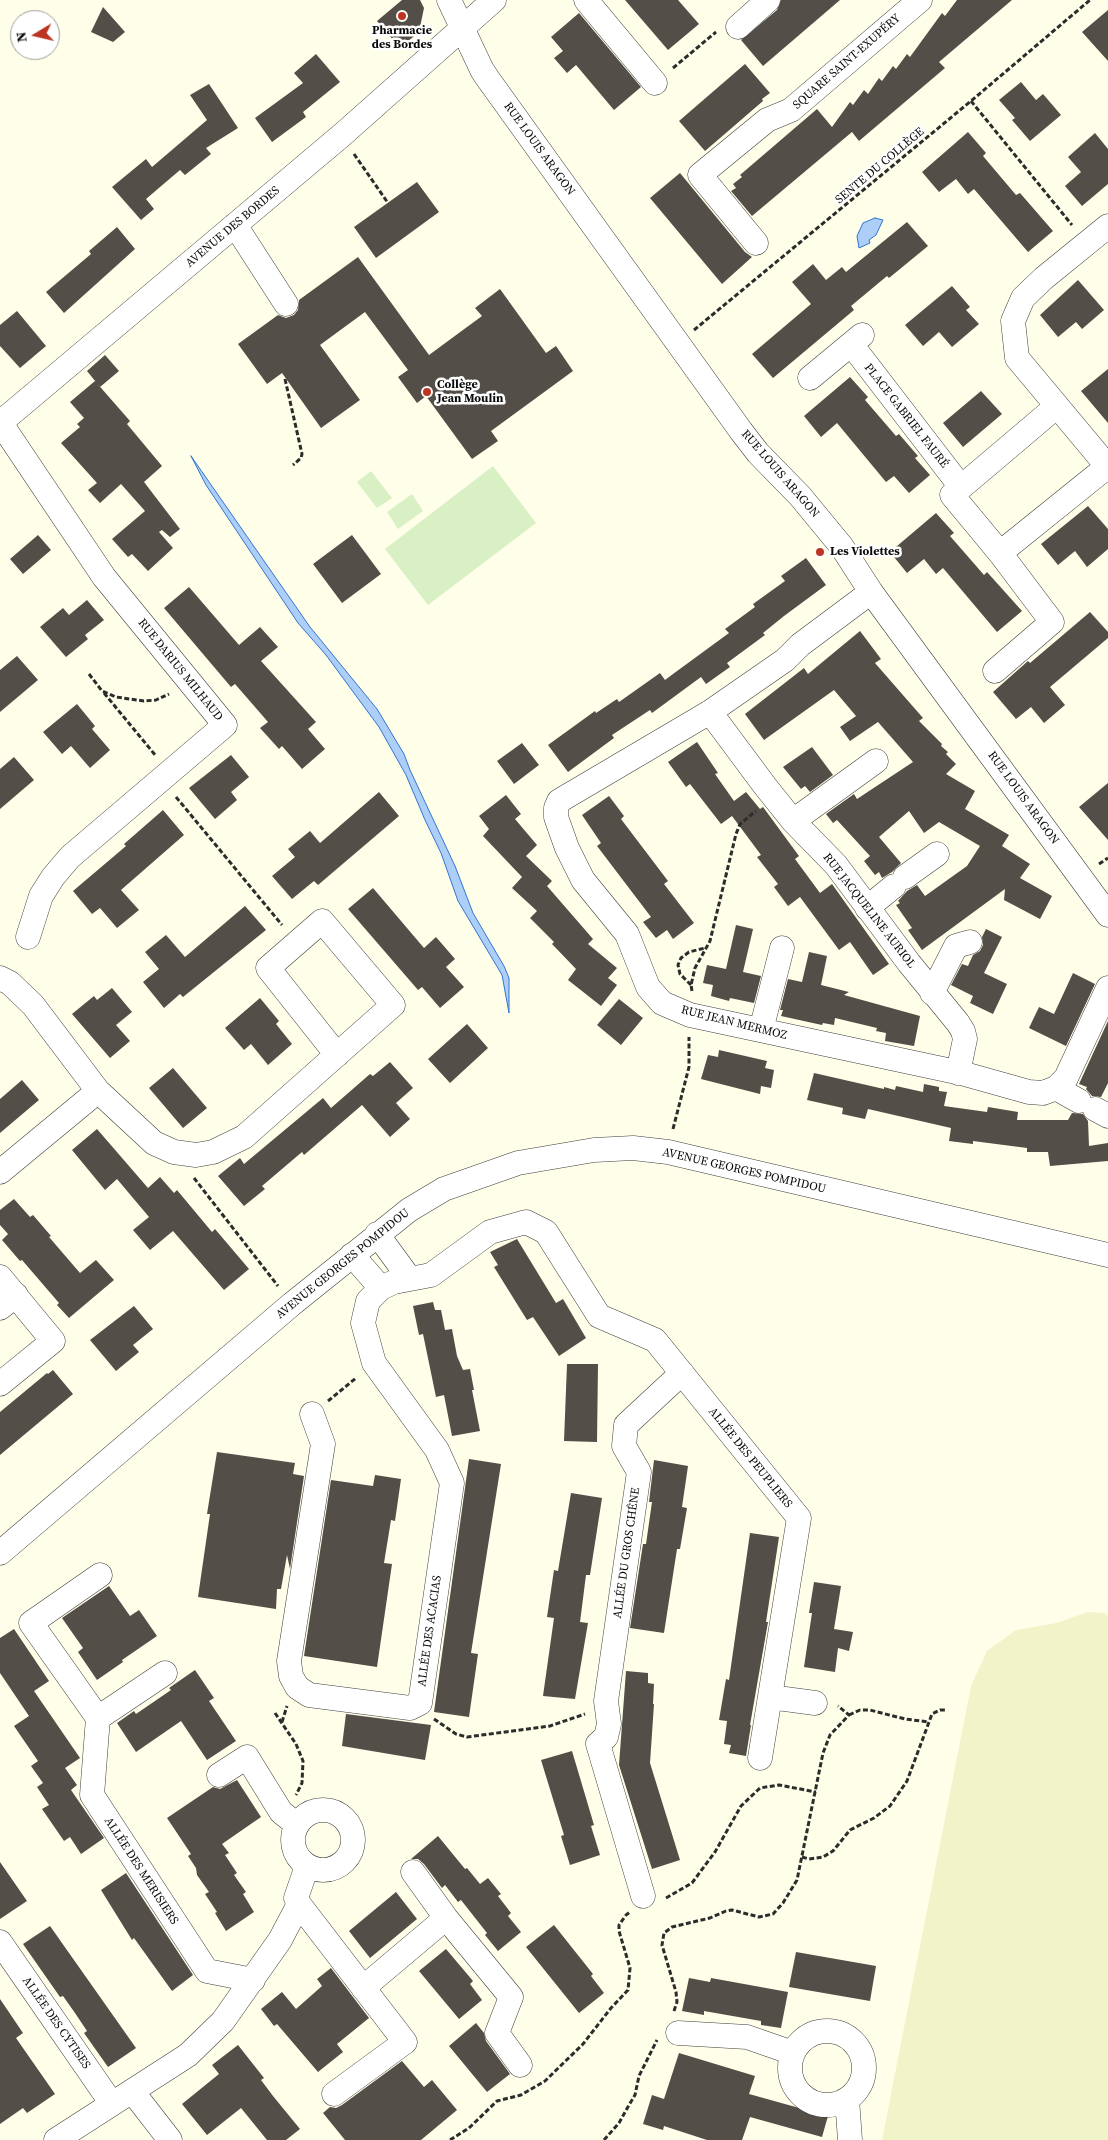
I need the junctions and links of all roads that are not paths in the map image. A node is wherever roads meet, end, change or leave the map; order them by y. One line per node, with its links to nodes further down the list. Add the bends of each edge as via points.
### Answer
1 (448, 0): 6 (street, RUE LOUIS ARAGON)
2 (494, 0): 6 (street, AVENUE DES BORDES)
3 (586, 0): 8 (street)
4 (768, 0): 7 (street)
5 (920, 0): 11 (street, SQUARE SAINT-EXUPÉRY, via 791,110 767,120 700,175)
6 (462, 27): 9 (street, AVENUE DES BORDES, via 342,135); 19 (street, RUE LOUIS ARAGON, via 488,79 679,344 758,453 800,496 842,547)
7 (738, 27)
8 (655, 83)
9 (235, 225): 12 (street); 15 (street, AVENUE DES BORDES)
10 (1108, 226): 14 (street, via 1023,298 1013,321 1017,358)
11 (756, 243)
12 (286, 304)
13 (810, 378): 17 (street, PLACE GABRIEL FAURÉ, via 857,339)
14 (1057, 406): 16 (street); 17 (street)
15 (0, 422): 27 (street, RUE DARIUS MILHAUD, via 104,577 225,725 70,857 41,896)
16 (1108, 467): 18 (street)
17 (961, 487): 18 (street, via 952,495)
18 (1000, 553): 20 (street, via 1052,622)
19 (871, 592): 21 (street, RUE JEAN MERMOZ, via 785,660); 26 (street, RUE LOUIS ARAGON)
20 (995, 670)
21 (710, 712): 23 (street, RUE JACQUELINE AURIOL); 33 (street, RUE JEAN MERMOZ, via 559,801 556,817 583,880 627,934 648,987 662,1003 690,1015)
22 (876, 761): 23 (street)
23 (793, 820): 25 (street, RUE JACQUELINE AURIOL, via 836,865)
24 (937, 854): 25 (street)
25 (867, 908): 32 (street, RUE JACQUELINE AURIOL)
26 (1108, 914)
27 (28, 937)
28 (970, 942): 32 (street, via 956,946)
29 (782, 948): 33 (street)
30 (0, 978): 37 (street, via 33,1005)
31 (1108, 988): 36 (street, via 1066,1078)
32 (932, 993): 35 (street, RUE JACQUELINE AURIOL, via 964,1035)
33 (760, 1030): 35 (street, RUE JEAN MERMOZ)
34 (336, 1055): 34 (street, via 393,1005 322,921 268,968); 37 (street, via 244,1137 213,1152 196,1155 174,1152 154,1144)
35 (958, 1073): 36 (street, RUE JEAN MERMOZ, via 1029,1092 1043,1093)
36 (1056, 1088): 38 (street)
37 (98, 1091): 39 (street)
38 (1094, 1109)
39 (0, 1172)
40 (378, 1234): 41 (street, AVENUE GEORGES POMPIDOU); 42 (street, AVENUE GEORGES POMPIDOU, via 444,1189 518,1163 594,1150 633,1148 668,1152); 44 (street)
41 (352, 1255): 45 (street); 50 (street, AVENUE GEORGES POMPIDOU)
42 (1108, 1255)
43 (0, 1277): 46 (street)
44 (410, 1279): 45 (street); 47 (street, via 431,1275 490,1232 526,1222 546,1232 599,1316 655,1340)
45 (381, 1288): 49 (street, ALLÉE DES ACACIAS, via 368,1301 363,1323 374,1363 437,1450 452,1484 420,1703 410,1708 309,1695 297,1687 291,1676 289,1661 323,1444)
46 (8, 1302): 48 (street, via 53,1341)
47 (682, 1373): 53 (street, ALLÉE DES PEUPLIERS, via 799,1518); 61 (street, ALLÉE DU GROS CHÊNE, via 626,1425 624,1446 639,1472 608,1692 609,1724 606,1737 598,1744)
48 (0, 1384)
49 (312, 1414)
50 (0, 1553)
51 (100, 1575): 55 (street, via 32,1623)
52 (165, 1673): 55 (street)
53 (770, 1697): 54 (street); 56 (street, ALLÉE DES PEUPLIERS)
54 (815, 1703)
55 (98, 1718): 65 (street, ALLÉE DES MERISIERS, via 92,1796 207,1971)
56 (760, 1758)
57 (219, 1775): 58 (street, via 247,1757)
58 (289, 1819): 59 (street, via 294,1846 300,1859); 59 (street, via 326,1810 347,1822 352,1832 352,1849 339,1866 324,1870)
59 (308, 1866): 62 (street, via 296,1898)
60 (413, 1872): 63 (street)
61 (647, 1901)
62 (300, 1904): 65 (street); 66 (street)
63 (446, 1918): 66 (street); 69 (street, via 511,1997 498,2033)
64 (0, 1942): 73 (street, ALLÉE DES CYTISES)
65 (253, 1980): 70 (street, via 223,2021 188,2055)
66 (364, 1988): 71 (street, via 405,2042)
67 (670, 2027): 68 (street, via 747,2037)
68 (793, 2053): 72 (street, via 790,2074 794,2086 803,2096 822,2104); 72 (street, via 801,2040 812,2033 828,2030 848,2038 858,2047 864,2067 861,2080)
69 (520, 2065)
70 (132, 2091): 73 (street); 75 (street)
71 (334, 2094)
72 (847, 2099): 76 (street)
73 (112, 2104): 74 (street)
74 (56, 2140)
75 (170, 2140)
76 (850, 2140)

